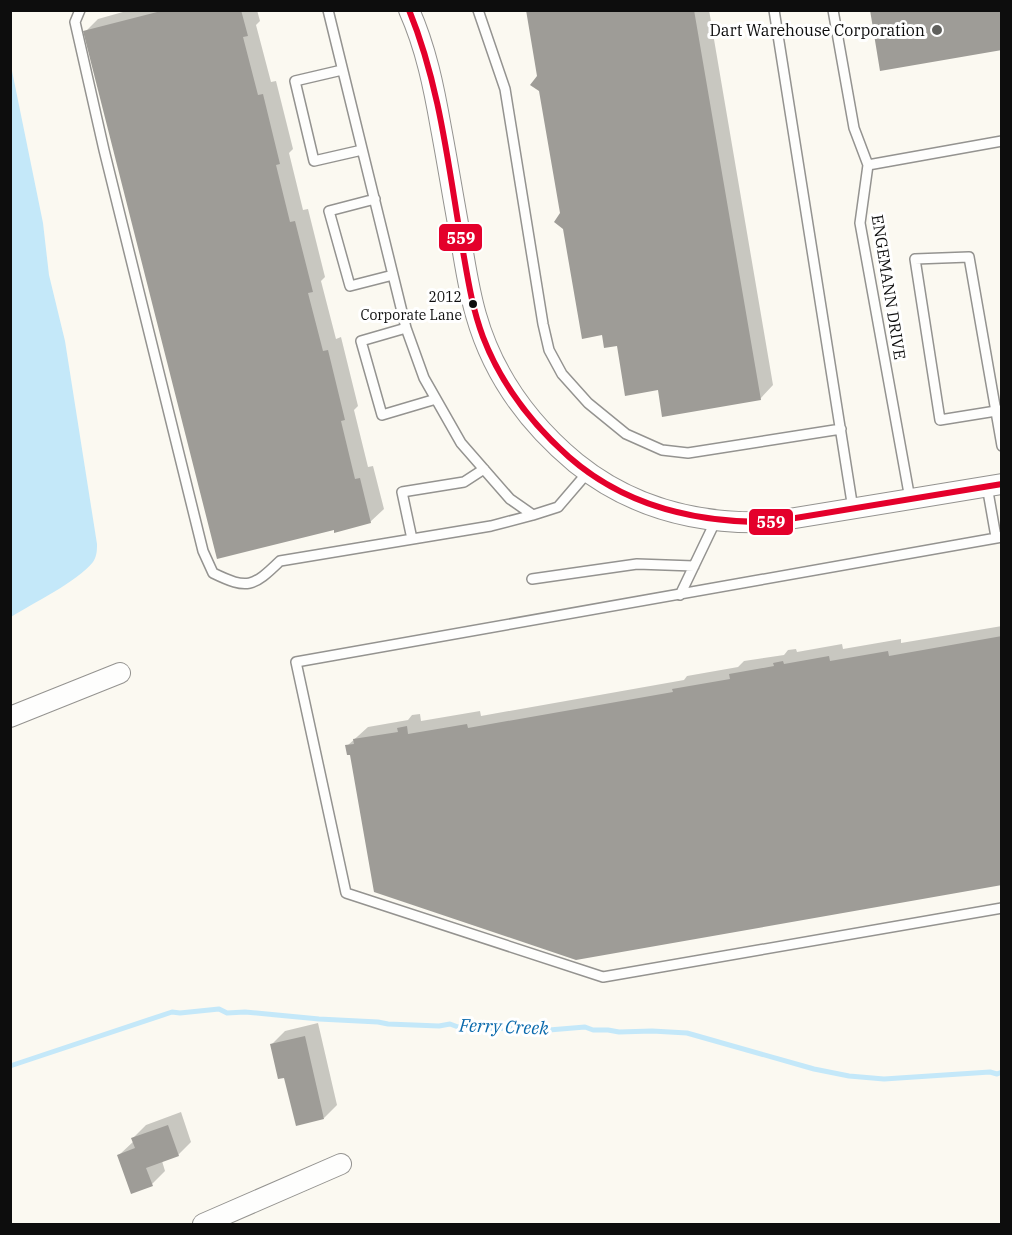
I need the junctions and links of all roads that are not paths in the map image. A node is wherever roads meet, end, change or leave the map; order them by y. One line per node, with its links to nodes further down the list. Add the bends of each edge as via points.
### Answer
1 (80, 10): 26 (lane, via 75,22 104,150 203,551 213,573 240,584 254,582 280,561)
2 (328, 10): 7 (lane)
3 (409, 10): 19 (street, via 431,76 480,330 500,373 530,418)
4 (478, 10): 16 (lane, via 506,89 543,324 549,350 562,374 588,403 626,434 662,450 688,453)
5 (774, 10): 16 (lane)
6 (833, 10): 10 (lane, ENGEMANN DRIVE, via 854,128)
7 (342, 70): 9 (lane); 9 (lane, via 295,81 314,161)
8 (1002, 141): 10 (lane)
9 (362, 150): 11 (lane)
10 (868, 165): 21 (lane, ENGEMANN DRIVE, via 860,223)
11 (375, 199): 12 (lane); 12 (lane, via 329,211 350,286)
12 (393, 275): 13 (lane)
13 (406, 328): 14 (lane); 14 (lane, via 361,341 382,415)
14 (436, 399): 18 (lane, via 461,443)
15 (999, 411): 15 (lane, via 940,420 915,259 969,256); 17 (lane)
16 (841, 429): 22 (lane)
17 (1002, 446)
18 (484, 469): 23 (lane, via 510,498); 26 (lane, via 464,482 402,492)
19 (588, 472): 23 (lane, via 558,507); 24 (street, via 654,507)
20 (994, 485): 21 (street); 25 (lane)
21 (910, 499): 22 (street)
22 (853, 508): 24 (street, via 771,522)
23 (533, 515): 26 (lane)
24 (715, 522): 27 (lane)
25 (999, 537): 29 (lane)
26 (412, 539)
27 (694, 566): 28 (lane, via 637,564); 29 (lane)
28 (532, 579)
29 (680, 595): 32 (lane, via 296,662 346,893 603,977)
30 (120, 673): 31 (street)
31 (10, 717)
32 (1002, 908)
33 (341, 1164): 34 (street)
34 (204, 1224)

